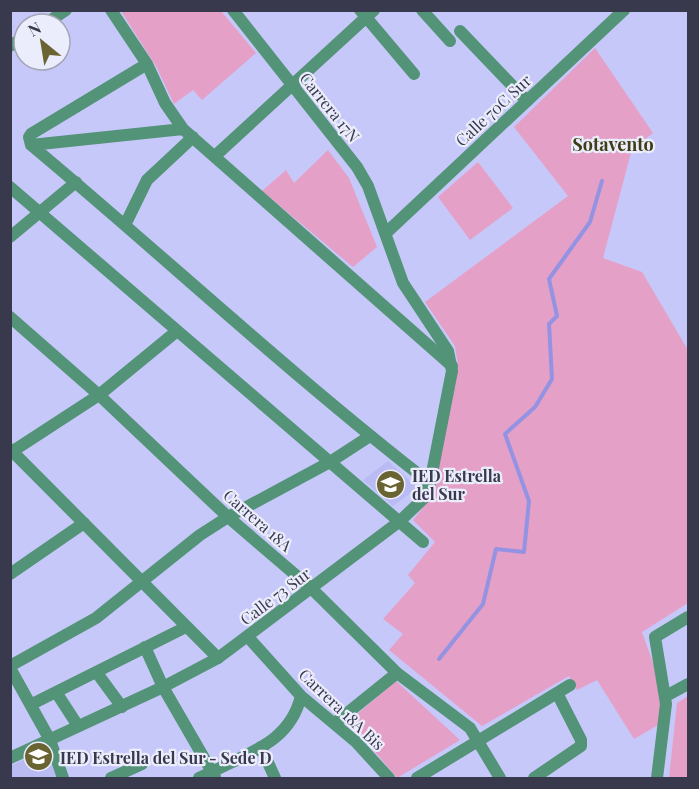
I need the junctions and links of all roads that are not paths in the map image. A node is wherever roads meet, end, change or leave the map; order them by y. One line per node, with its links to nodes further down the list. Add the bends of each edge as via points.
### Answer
1 (111, 10): 8 (street)
2 (422, 10): 7 (street)
3 (624, 10): 11 (street, Calle 70C Sur)
4 (239, 13): 10 (street, Carrera 17N)
5 (367, 13): 9 (street); 10 (street)
6 (460, 31): 11 (street)
7 (450, 41)
8 (147, 64): 12 (street, via 165,103); 13 (street)
9 (414, 74)
10 (292, 85): 14 (street); 19 (street, Carrera 17N, via 357,167)
11 (527, 101): 19 (street, Calle 70C Sur)
12 (188, 133): 13 (street); 14 (street); 18 (street, via 147,180)
13 (31, 140): 15 (street)
14 (214, 156): 23 (street)
15 (76, 182): 17 (street); 18 (street)
16 (10, 187): 17 (street)
17 (42, 212): 20 (street); 22 (street)
18 (125, 225): 25 (street)
19 (386, 233): 23 (street, Carrera 17N, via 405,288 448,351)
20 (10, 237)
21 (10, 317): 24 (street, Carrera 18A)
22 (177, 331): 24 (street); 27 (street)
23 (452, 366): 28 (street, Calle 73 Sur)
24 (99, 395): 26 (street); 29 (street, Carrera 18A)
25 (370, 436): 27 (street); 28 (street)
26 (12, 450): 31 (street)
27 (330, 462): 29 (street); 30 (street)
28 (430, 483): 30 (street, Calle 73 Sur, via 423,499)
29 (228, 517): 34 (street); 35 (street, Carrera 18A)
30 (400, 521): 32 (street); 35 (street, Calle 73 Sur)
31 (84, 523): 33 (street); 34 (street)
32 (423, 542)
33 (10, 574)
34 (142, 581): 37 (street); 41 (street, via 78,630)
35 (312, 589): 38 (street, Calle 73 Sur); 43 (street, Carrera 18A)
36 (688, 617): 50 (street, via 655,637)
37 (186, 627): 39 (street); 40 (street)
38 (248, 637): 40 (street, Calle 73 Sur); 49 (street, Carrera 18A Bis)
39 (145, 647): 42 (street); 46 (street)
40 (218, 658): 46 (street, Calle 73 Sur)
41 (10, 667): 51 (street)
42 (97, 673): 47 (street); 52 (street)
43 (397, 673): 53 (street); 56 (street, Carrera 18A, via 470,728)
44 (688, 684): 50 (street)
45 (570, 685): 48 (street)
46 (163, 687): 52 (street, Calle 73 Sur); 60 (street)
47 (56, 692): 51 (street); 54 (street)
48 (556, 693): 56 (street); 68 (street, via 582,740 581,746)
49 (301, 696): 53 (street, Carrera 18A Bis); 57 (street, via 286,729)
50 (666, 696): 69 (street)
51 (32, 704): 55 (street)
52 (122, 707): 54 (street, Calle 73 Sur)
53 (335, 723): 65 (street, Carrera 18A Bis)
54 (78, 726): 55 (street, Calle 73 Sur)
55 (50, 740): 58 (street, Calle 73 Sur); 61 (street)
56 (480, 740): 66 (street); 67 (street, Carrera 18A)
57 (261, 747): 60 (street); 64 (street)
58 (10, 758)
59 (142, 764): 62 (street)
60 (213, 775): 63 (street)
61 (63, 778)
62 (111, 778)
63 (199, 778)
64 (275, 778)
65 (387, 778)
66 (417, 778)
67 (500, 778)
68 (534, 778)
69 (657, 778)

